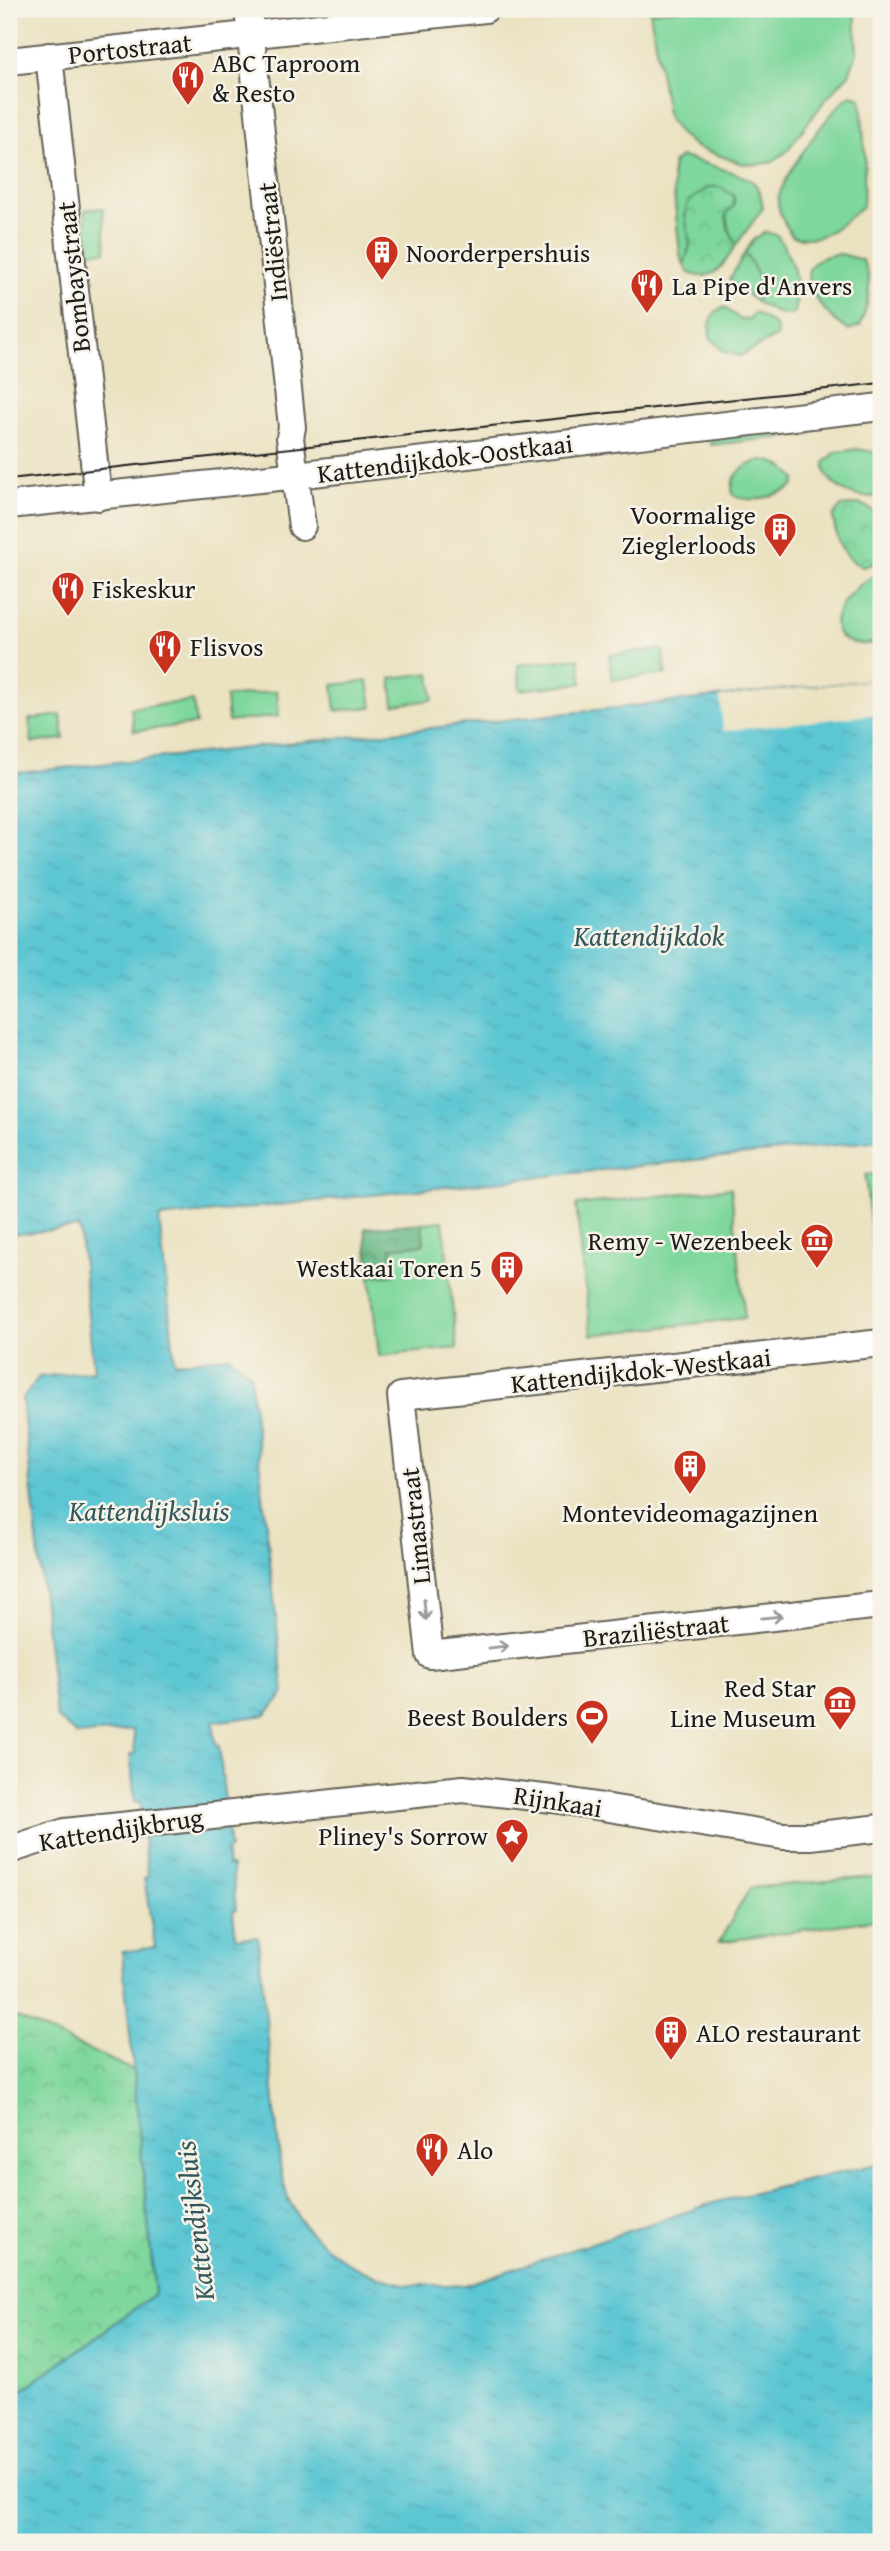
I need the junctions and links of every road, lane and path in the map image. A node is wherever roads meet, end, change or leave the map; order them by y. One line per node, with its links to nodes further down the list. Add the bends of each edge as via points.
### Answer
1 (485, 9): 2 (street, Portostraat)
2 (447, 11): 3 (street, Portostraat)
3 (249, 22): 4 (street, Portostraat); 7 (street, Indiëstraat)
4 (49, 56): 5 (street, Portostraat); 8 (street, Bombaystraat)
5 (9, 61)
6 (881, 407): 7 (street, Kattendijkdok-Oostkaai)
7 (297, 475): 8 (street, Kattendijkdok-Oostkaai); 10 (street, Indiëstraat)
8 (98, 498): 9 (street, Kattendijkdok-Oostkaai)
9 (9, 505)
10 (302, 526)
11 (881, 1343): 12 (street, Kattendijkdok-Westkaai)
12 (401, 1396): 14 (street, Limastraat, one-way to 14)
13 (881, 1605): 14 (street, Braziliëstraat, one-way to 13)
14 (430, 1655)
15 (234, 1813): 16 (street, Rijnkaai, via 463,1789 782,1836); 17 (street, Kattendijkbrug, via 65,1832)
16 (881, 1828)
17 (9, 1850)

